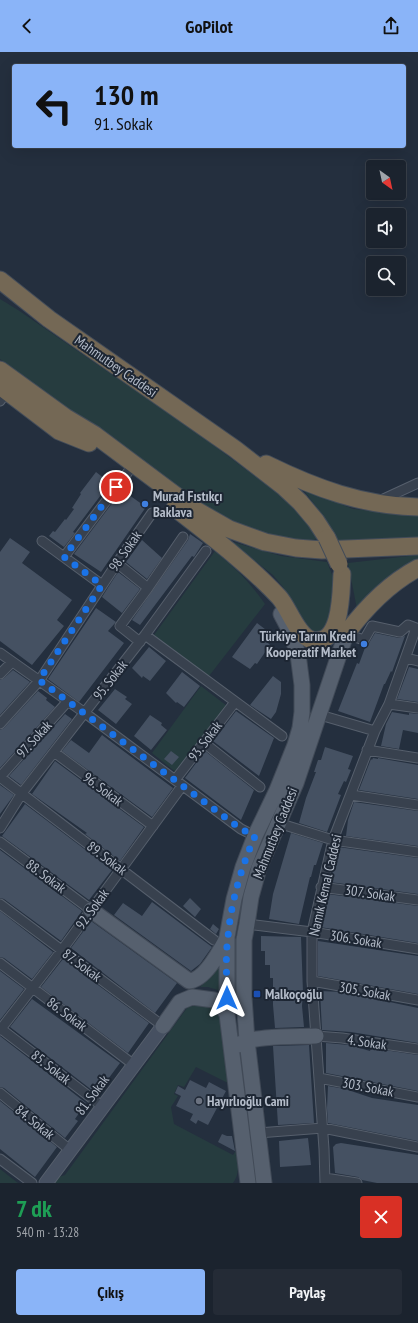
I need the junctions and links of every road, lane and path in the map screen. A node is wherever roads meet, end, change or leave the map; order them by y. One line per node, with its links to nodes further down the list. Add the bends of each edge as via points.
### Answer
1 (0, 280): 3 (highway, Mahmutbey Caddesi)
2 (0, 292): 3 (highway)
3 (49, 319): 8 (highway, Mahmutbey Caddesi)
4 (0, 370): 6 (highway)
5 (2, 393): 7 (highway, via 59,431)
6 (65, 417): 7 (highway); 10 (highway, via 95,435)
7 (89, 442): 9 (highway)
8 (235, 449): 12 (highway, via 320,488); 22 (highway, bridge, via 300,502 327,538)
9 (128, 472): 10 (highway); 19 (street); 23 (highway, via 200,527)
10 (152, 477): 17 (highway, via 214,522 265,542 322,550)
11 (418, 483): 12 (street)
12 (374, 503): 13 (highway)
13 (418, 507)
14 (152, 513): 20 (street, 98. Sokak)
15 (183, 537): 25 (street)
16 (42, 541): 19 (street)
17 (418, 546)
18 (206, 551): 28 (street, 95. Sokak)
19 (64, 557): 24 (street)
20 (117, 563): 24 (street, 98. Sokak); 25 (street)
21 (418, 568): 27 (highway, via 382,593)
22 (341, 569): 23 (highway, via 338,617 330,634 317,640 305,636 281,599); 27 (highway, via 347,602)
23 (257, 576): 57 (main road, Mahmutbey Caddesi, via 277,606 298,654 302,712 295,745)
24 (102, 585): 34 (street, 98. Sokak)
25 (148, 588): 28 (street, via 120,626)
26 (417, 628): 27 (street, via 408,625 400,632 372,626 364,640); 30 (street, Namık Kemal Caddesi)
27 (346, 634): 40 (main road, Mahmutbey Caddesi)
28 (142, 639): 36 (street); 39 (street, 95. Sokak)
29 (0, 653): 32 (street)
30 (406, 658): 31 (street); 37 (street, Namık Kemal Caddesi)
31 (418, 661)
32 (12, 662): 33 (street); 34 (street)
33 (0, 674)
34 (39, 680): 35 (street); 41 (street, 98. Sokak)
35 (68, 701): 39 (street); 48 (street, 97. Sokak)
36 (235, 702): 43 (street); 44 (street, 93. Sokak)
37 (389, 704): 38 (street); 42 (street, Namık Kemal Caddesi)
38 (418, 708)
39 (84, 713): 46 (street, 95. Sokak); 49 (street)
40 (320, 715): 42 (street); 54 (main road, Mahmutbey Caddesi, via 296,783)
41 (0, 724)
42 (374, 731): 45 (street, Namık Kemal Caddesi)
43 (282, 736)
44 (203, 742): 49 (street, 93. Sokak); 50 (street)
45 (367, 750): 47 (street); 52 (street, Namık Kemal Caddesi)
46 (54, 752): 51 (street, 95. Sokak); 55 (street, 96. Sokak)
47 (418, 758)
48 (0, 777): 51 (street, 89. Sokak)
49 (178, 783): 55 (street, 92. Sokak); 57 (street, via 241,829)
50 (260, 787)
51 (22, 793): 56 (street, 95. Sokak); 61 (street, 89. Sokak)
52 (351, 795): 53 (street); 58 (street, Namık Kemal Caddesi)
53 (418, 805)
54 (278, 824): 58 (street); 66 (main road, Mahmutbey Caddesi, via 259,868)
55 (153, 826): 61 (street, 92. Sokak)
56 (0, 828)
57 (255, 836): 68 (main road, Mahmutbey Caddesi)
58 (333, 840): 60 (street); 62 (street, Namık Kemal Caddesi)
59 (0, 842): 65 (street, 88. Sokak)
60 (418, 852)
61 (122, 870): 65 (street, 92. Sokak); 68 (street, 89. Sokak)
62 (322, 887): 63 (street, 307. Sokak); 67 (street, Namık Kemal Caddesi)
63 (418, 900)
64 (0, 904): 70 (street, 87. Sokak)
65 (91, 910): 68 (main road, via 190,981 199,978 207,969); 70 (street, 92. Sokak)
66 (247, 924): 67 (street, 306. Sokak); 79 (main road, Mahmutbey Caddesi, via 244,940 244,997)
67 (312, 932): 69 (street, 306. Sokak); 72 (street, Namık Kemal Caddesi)
68 (221, 939): 75 (main road, Mahmutbey Caddesi)
69 (418, 949)
70 (62, 950): 73 (street, 92. Sokak); 76 (street, 87. Sokak)
71 (0, 964): 73 (street, 86. Sokak)
72 (312, 981): 74 (street, 305. Sokak); 78 (street, Namık Kemal Caddesi)
73 (32, 988): 77 (street, 92. Sokak); 82 (street, 86. Sokak)
74 (418, 1000)
75 (227, 1014): 76 (main road, via 214,1000 192,997 180,1002); 81 (main road, Mahmutbey Caddesi)
76 (163, 1026): 82 (street, 81. Sokak)
77 (0, 1029): 86 (street, 85. Sokak)
78 (316, 1036): 79 (main road); 80 (street, 4. Sokak); 83 (street, Namık Kemal Caddesi)
79 (247, 1041): 81 (main road, via 236,1046); 88 (main road, Mahmutbey Caddesi)
80 (418, 1049)
81 (232, 1053): 92 (main road, Mahmutbey Caddesi)
82 (134, 1065): 86 (street, 81. Sokak)
83 (319, 1078): 85 (street, 303. Sokak); 87 (street, Namık Kemal Caddesi)
84 (0, 1093): 90 (street, 84. Sokak)
85 (418, 1097)
86 (103, 1107): 90 (street, 81. Sokak)
87 (323, 1128): 88 (street); 89 (street); 93 (street, Namık Kemal Caddesi)
88 (258, 1133): 96 (main road, Mahmutbey Caddesi)
89 (418, 1147)
90 (70, 1150): 95 (street, 81. Sokak)
91 (0, 1159): 94 (street)
92 (244, 1180)
93 (325, 1180): 97 (street)
94 (32, 1183)
95 (46, 1183)
96 (264, 1183)
97 (357, 1183)

